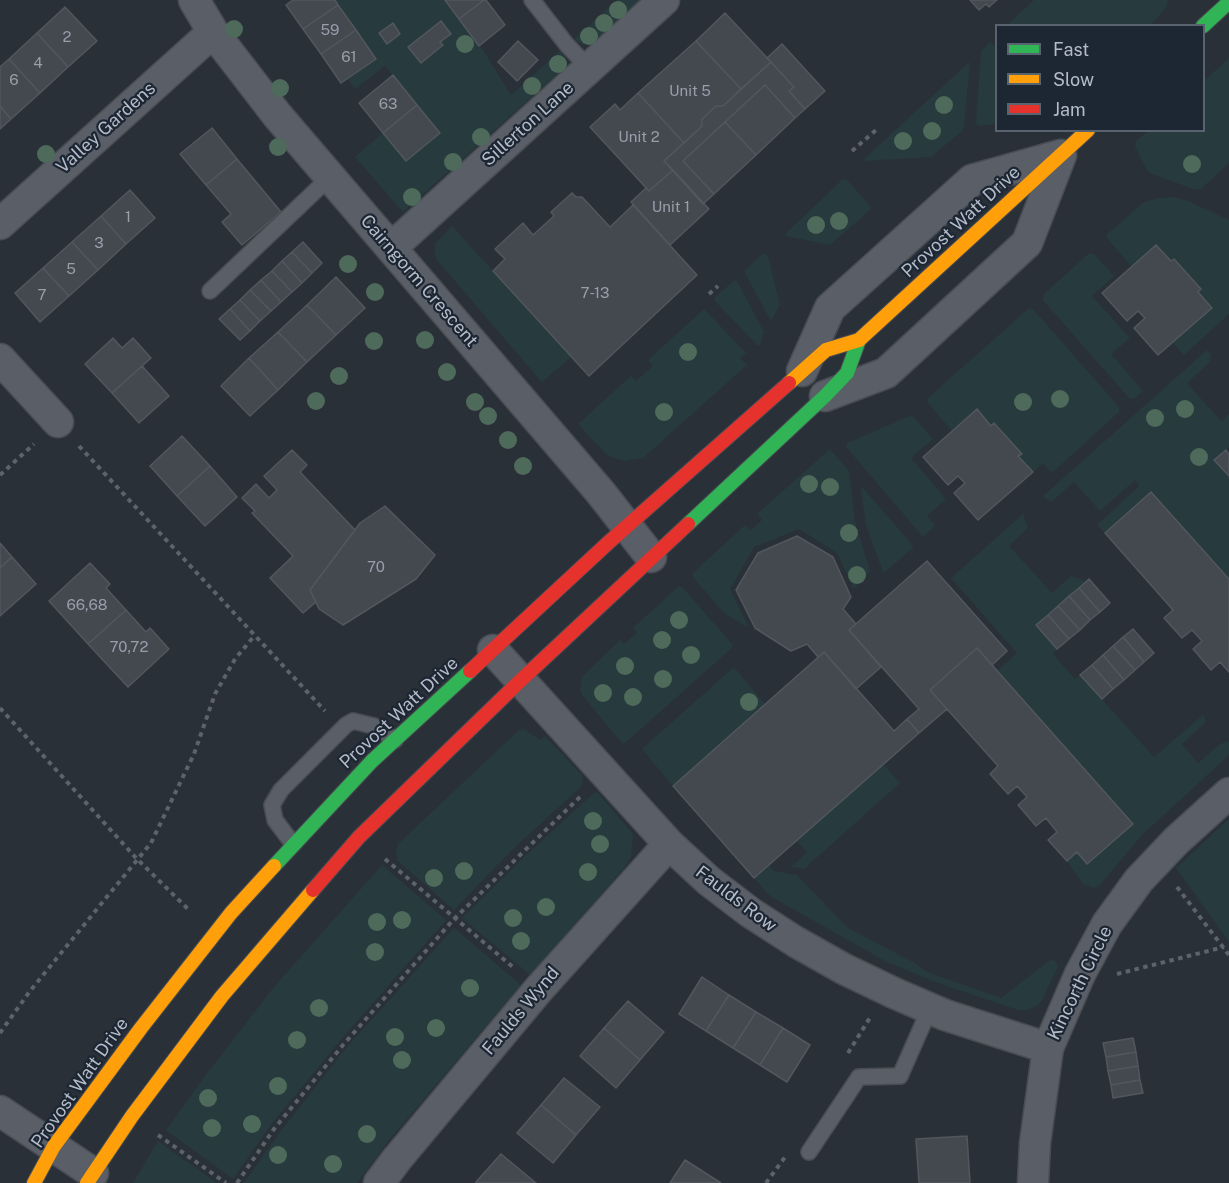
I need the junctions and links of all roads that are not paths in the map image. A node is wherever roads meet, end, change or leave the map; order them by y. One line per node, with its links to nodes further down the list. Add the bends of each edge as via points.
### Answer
1 (194, 0): 4 (street, Cairngorm Crescent)
2 (532, 0): 5 (lane)
3 (664, 0): 5 (street, Sillerton Lane)
4 (213, 32): 8 (street, Cairngorm Crescent); 9 (street, Valley Gardens)
5 (589, 68): 10 (street, Sillerton Lane)
6 (1086, 132): 7 (street, Provost Watt Drive)
7 (1061, 155): 12 (street, Provost Watt Drive); 14 (street, via 972,180 830,308); 15 (street, via 1027,243 886,373)
8 (330, 177): 10 (street, Cairngorm Crescent); 11 (lane)
9 (0, 224)
10 (391, 248): 17 (street, Cairngorm Crescent)
11 (210, 291)
12 (859, 340): 14 (street, Provost Watt Drive, via 826,350); 15 (street, Provost Watt Drive, via 847,373)
13 (0, 359): 16 (street)
14 (802, 371): 17 (street, Provost Watt Drive)
15 (825, 396): 18 (street, Provost Watt Drive)
16 (58, 422)
17 (627, 526): 18 (street, Cairngorm Crescent); 19 (street, Provost Watt Drive)
18 (651, 557): 20 (street, Provost Watt Drive)
19 (493, 650): 20 (street, Faulds Row); 21 (street, Provost Watt Drive)
20 (521, 680): 24 (street, Faulds Row); 30 (street, Provost Watt Drive, via 359,837 222,996)
21 (395, 740): 23 (street, Provost Watt Drive); 23 (lane, via 365,723 353,721 282,790 272,805 275,820)
22 (1229, 793): 26 (street, Kincorth Circle, via 1157,860 1118,908 1092,950)
23 (293, 844): 28 (street, Provost Watt Drive, via 231,913)
24 (669, 844): 25 (street, Faulds Row, via 709,881 796,942); 32 (street, Faulds Wynd, via 539,989)
25 (930, 1008): 26 (street, Faulds Row); 29 (lane, via 900,1076 859,1077)
26 (1048, 1047): 33 (street, Kincorth Circle)
27 (0, 1111): 28 (street)
28 (54, 1146): 30 (street); 31 (street, Provost Watt Drive)
29 (809, 1152)
30 (90, 1178)
31 (34, 1183)
32 (379, 1183)
33 (1033, 1183)

